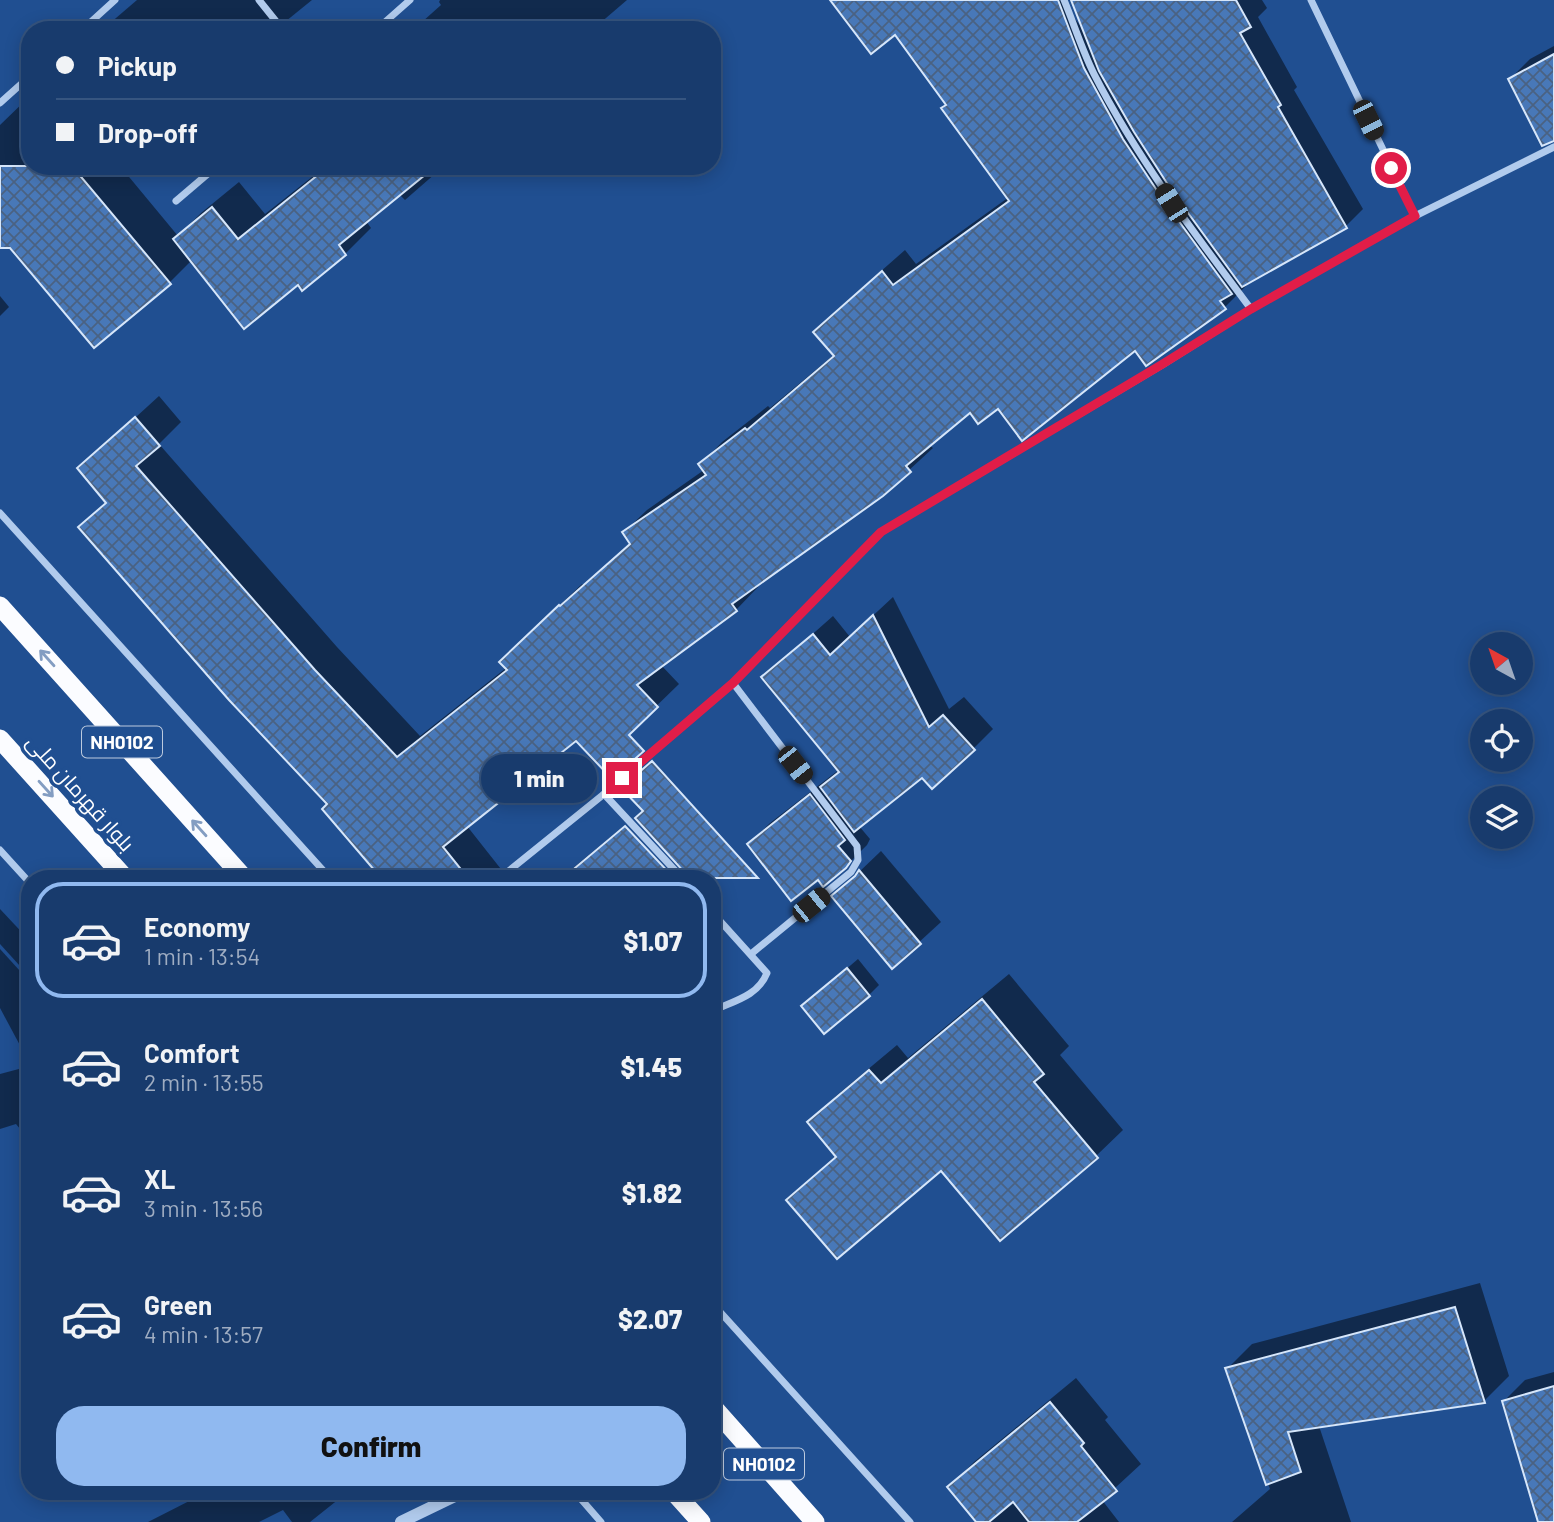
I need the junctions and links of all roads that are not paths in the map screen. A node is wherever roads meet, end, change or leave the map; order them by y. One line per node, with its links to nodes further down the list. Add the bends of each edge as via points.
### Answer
1 (115, 0): 6 (street)
2 (259, 0): 7 (street)
3 (410, 0): 8 (street)
4 (1063, 0): 15 (street, via 1094,73 1171,203)
5 (1311, 0): 14 (street)
6 (92, 21)
7 (276, 21)
8 (386, 21)
9 (21, 84): 10 (street)
10 (0, 103)
11 (1554, 147): 14 (street)
12 (206, 175): 13 (street)
13 (176, 201)
14 (1415, 216): 15 (street)
15 (1251, 309): 18 (street, via 881,532)
16 (0, 513): 24 (street)
17 (0, 606): 23 (highway, NH0102, one-way to 17)
18 (733, 683): 20 (street); 29 (street, via 857,846 858,860 851,872)
19 (0, 739): 22 (highway, بلوار قهرمان ملی, one-way to 22)
20 (604, 794): 25 (street); 26 (street)
21 (0, 849): 27 (street)
22 (118, 870)
23 (237, 870)
24 (323, 870)
25 (510, 870)
26 (675, 870)
27 (21, 873)
28 (721, 922): 29 (street)
29 (751, 954): 30 (street, via 767,973 762,985)
30 (721, 1007)
31 (721, 1313): 40 (street)
32 (721, 1416): 39 (highway, NH0102)
33 (446, 1500): 36 (street)
34 (582, 1500): 37 (street)
35 (681, 1500): 38 (highway)
36 (401, 1522)
37 (601, 1522)
38 (701, 1522)
39 (815, 1522)
40 (910, 1522)

